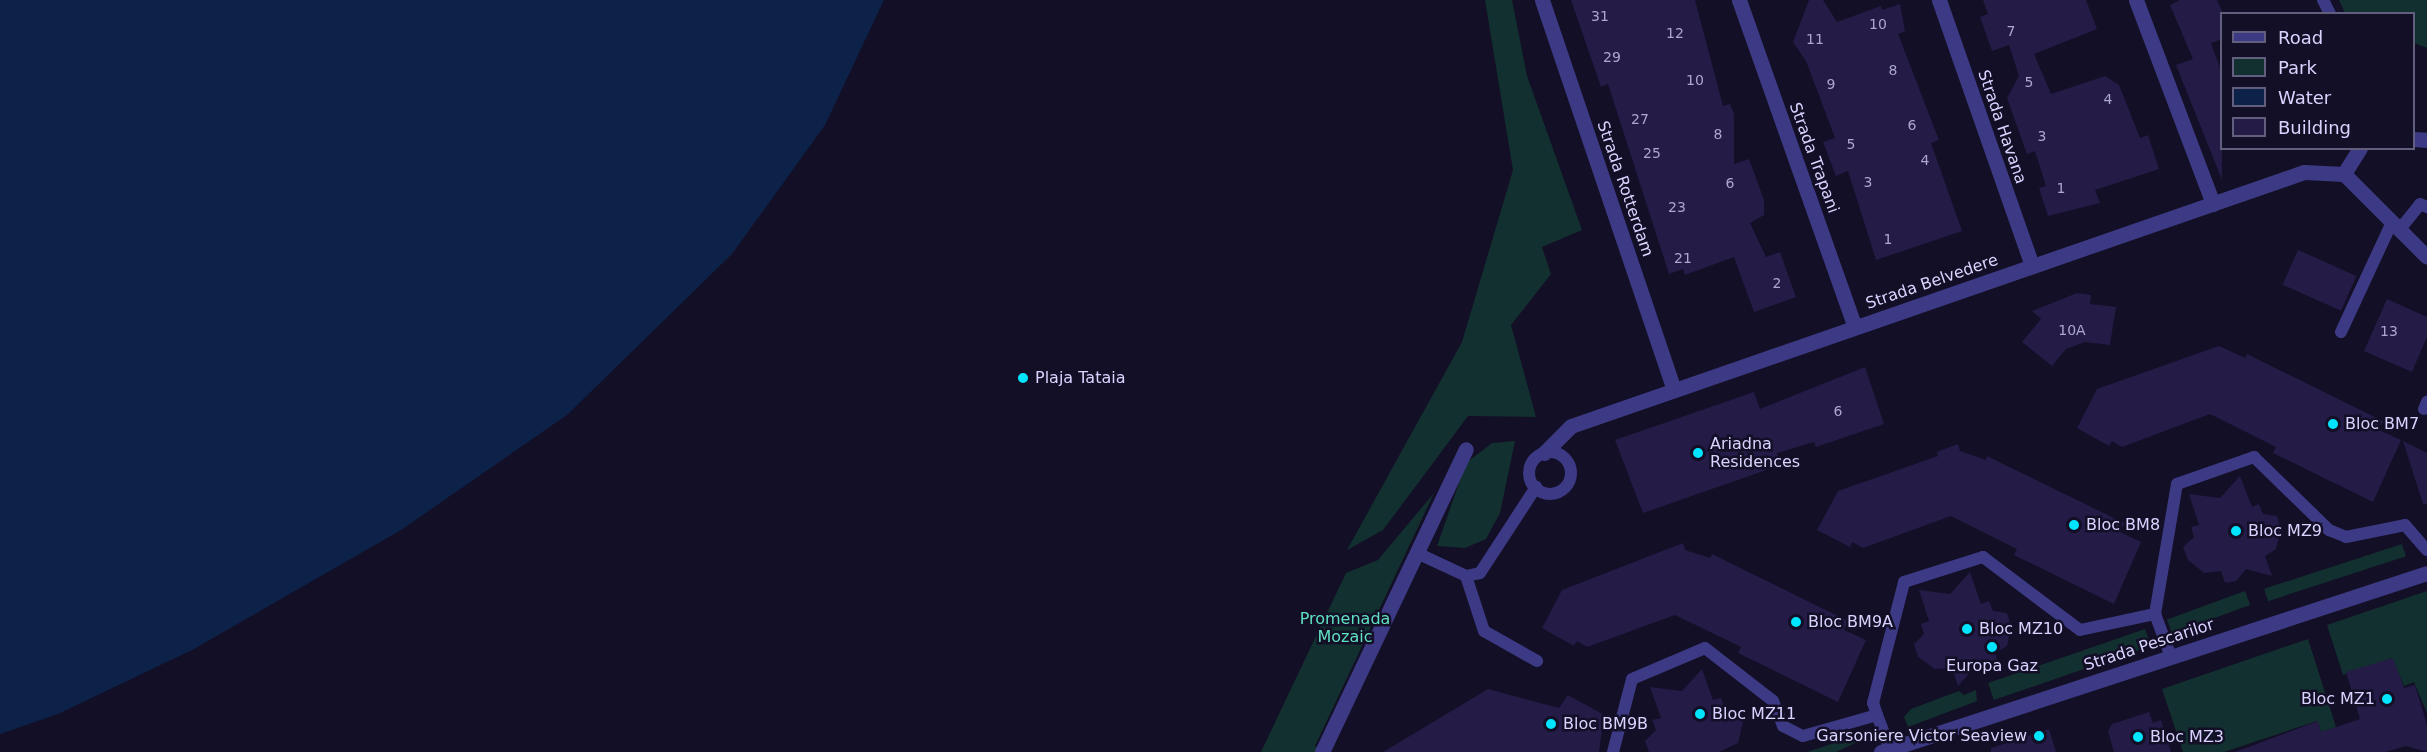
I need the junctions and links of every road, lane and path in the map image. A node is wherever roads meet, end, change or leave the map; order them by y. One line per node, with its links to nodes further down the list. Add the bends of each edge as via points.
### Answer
1 (1542, 0): 14 (street, Strada Rotterdam)
2 (1739, 0): 12 (street, Strada Trapani)
3 (1939, 0): 11 (street, Strada Havana)
4 (2136, 0): 7 (street)
5 (2359, 150): 6 (street)
6 (2344, 174): 7 (street, Strada Belvedere, via 2304,172); 9 (street)
7 (2213, 204): 11 (street, Strada Belvedere)
8 (2427, 207): 9 (lane, via 2420,204)
9 (2396, 225): 10 (street); 13 (lane)
10 (2427, 257)
11 (2032, 266): 12 (street, Strada Belvedere)
12 (1856, 327): 14 (street, Strada Belvedere)
13 (2341, 332)
14 (1674, 390): 16 (street, Strada Belvedere, via 1571,426)
15 (1466, 449): 19 (street)
16 (1544, 453): 17 (lane, Strada Belvedere, via 1532,463 1530,473); 17 (lane, via 1565,458 1571,476 1557,493)
17 (1536, 487): 21 (lane, via 1488,567)
18 (2427, 550): 22 (lane, via 2405,525 2346,537 2329,530 2254,458 2177,484)
19 (1417, 553): 21 (lane); 27 (street)
20 (2427, 573): 23 (street, Strada Pescarilor)
21 (1466, 576): 24 (lane, via 1484,631)
22 (2155, 614): 23 (lane); 25 (lane, via 2080,630 1983,557 1904,582 1873,703)
23 (2171, 657): 26 (street, Strada Pescarilor)
24 (1537, 661)
25 (1877, 715): 26 (lane); 28 (lane, via 1803,736 1783,726 1773,701 1704,648 1632,679)
26 (1886, 751)
27 (1322, 752)
28 (1613, 752)

